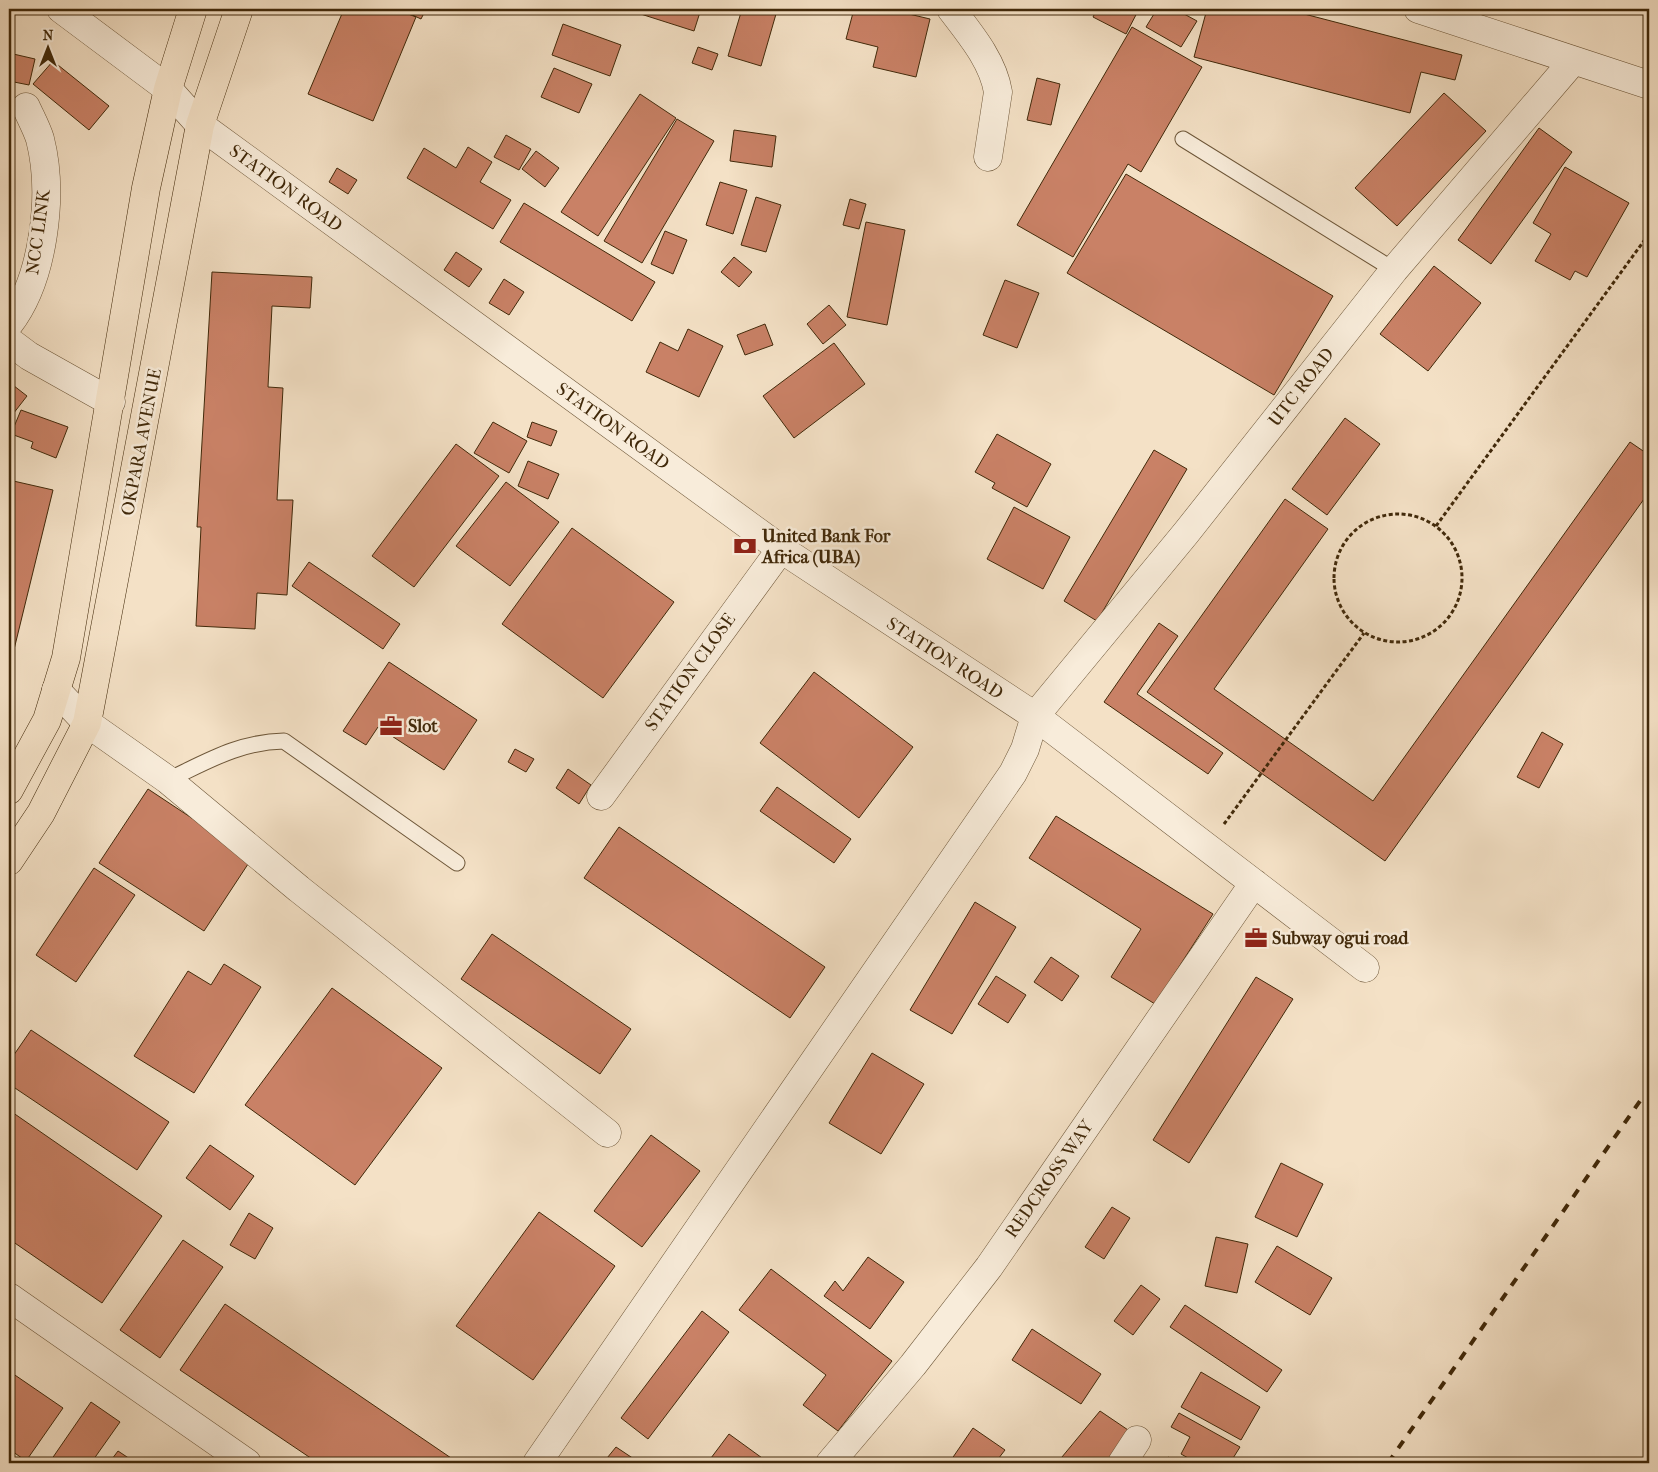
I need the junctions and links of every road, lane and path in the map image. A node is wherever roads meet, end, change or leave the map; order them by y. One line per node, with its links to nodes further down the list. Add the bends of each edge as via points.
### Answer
1 (61, 9): 8 (street, STATION ROAD)
2 (192, 9): 8 (main road)
3 (239, 9): 10 (main road, OKPARA AVENUE)
4 (951, 9): 12 (street, via 994,74 998,92)
5 (1418, 9): 6 (street)
6 (1573, 61): 7 (street); 14 (street, UTC ROAD)
7 (1649, 85)
8 (168, 89): 10 (street, STATION ROAD); 17 (main road, via 146,188)
9 (26, 108): 15 (street, NCC LINK, via 40,138 46,180 44,218 29,289)
10 (200, 125): 19 (street, STATION ROAD); 23 (main road, OKPARA AVENUE)
11 (1183, 139): 14 (lane)
12 (988, 157)
13 (1649, 234): 18 (path)
14 (1394, 270): 22 (street, UTC ROAD, via 1186,533)
15 (9, 324)
16 (9, 341): 17 (street, via 29,356)
17 (111, 402): 21 (main road, via 86,528 66,658)
18 (1436, 526): 20 (path, via 1454,545 1462,565 1463,586 1456,607 1444,624 1426,636 1406,642 1392,642); 20 (path, via 1402,513 1380,516 1361,525 1346,540 1336,559 1333,580 1337,601 1348,619)
19 (781, 549): 22 (street, STATION ROAD); 26 (street, STATION CLOSE)
20 (1364, 633): 27 (path)
21 (56, 690): 23 (street); 25 (main road, via 47,720)
22 (1035, 716): 27 (street, STATION ROAD); 36 (street, via 1013,774)
23 (87, 724): 24 (street); 28 (main road, OKPARA AVENUE, via 41,812)
24 (168, 780): 29 (lane, via 238,748 261,742 284,742); 32 (street, via 299,889)
25 (9, 790)
26 (601, 796)
27 (1207, 848): 30 (street, STATION ROAD)
28 (9, 861)
29 (458, 862)
30 (1254, 883): 31 (street, STATION ROAD); 37 (street, REDCROSS WAY, via 988,1267 914,1365)
31 (1365, 968)
32 (607, 1133)
33 (9, 1297): 35 (street)
34 (1137, 1440): 38 (street)
35 (247, 1463)
36 (537, 1463)
37 (830, 1463)
38 (1122, 1463)

